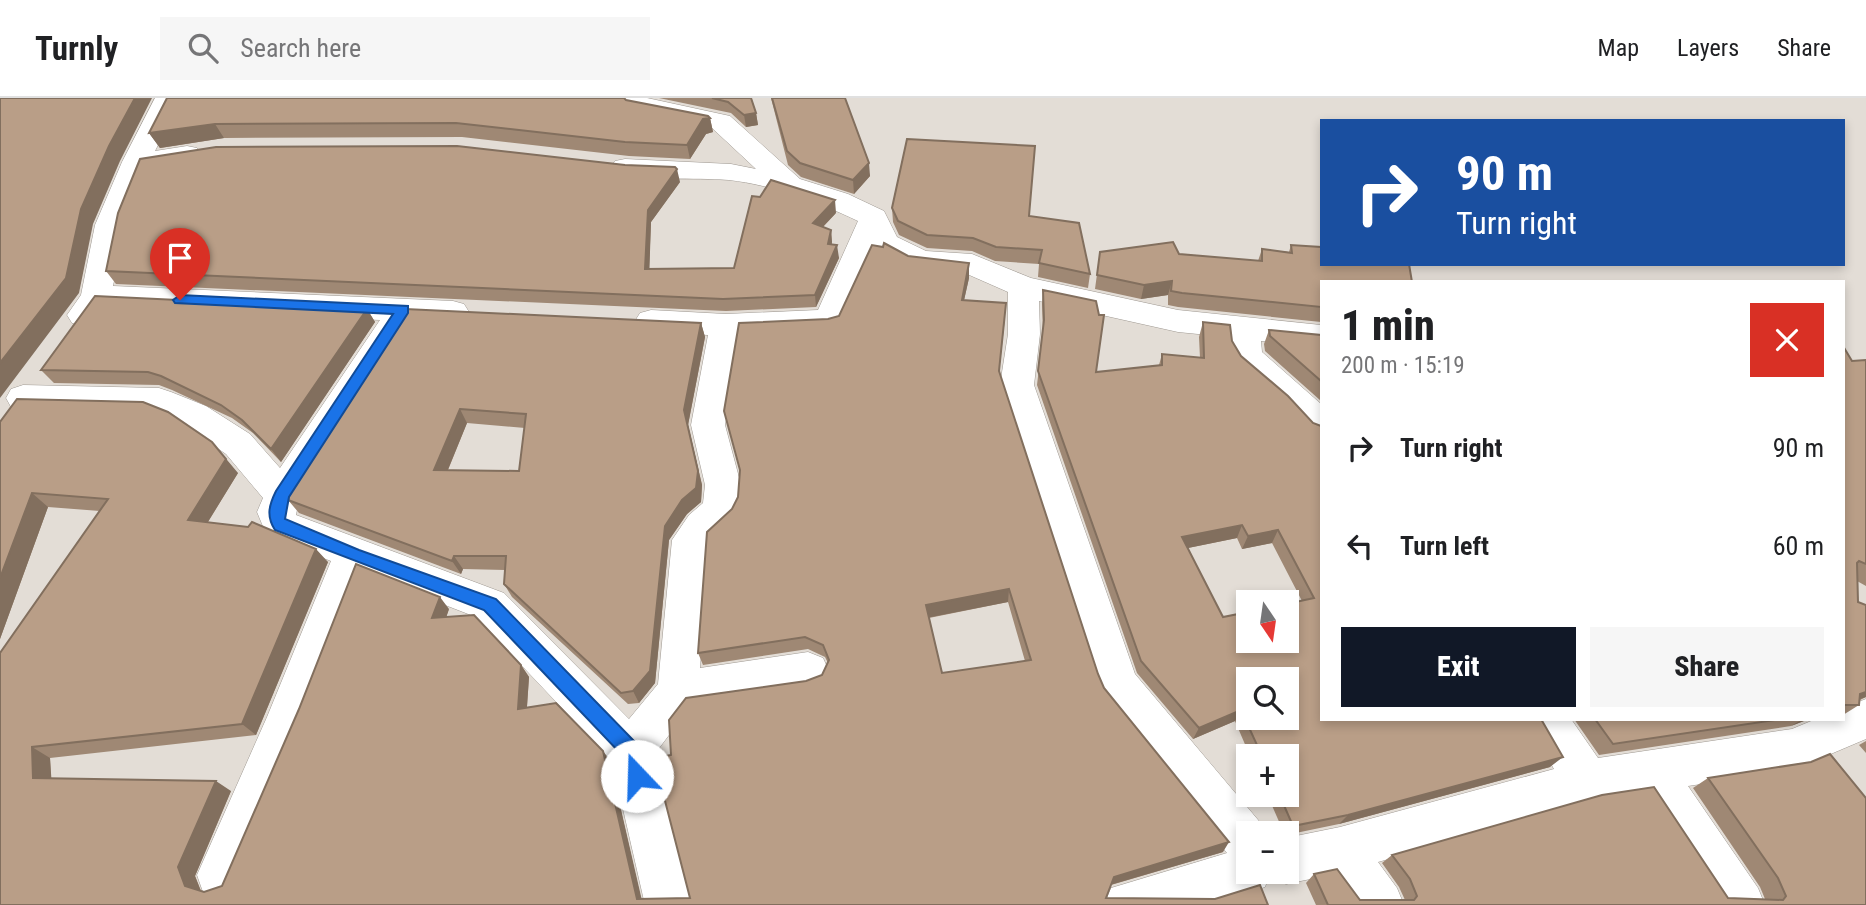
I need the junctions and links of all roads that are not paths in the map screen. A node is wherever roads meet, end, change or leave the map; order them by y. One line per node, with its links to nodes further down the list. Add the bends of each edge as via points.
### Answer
1 (169, 98): 4 (street)
2 (634, 98): 6 (street, via 639,106 721,122)
3 (211, 151): 4 (street)
4 (136, 162): 9 (street, via 110,225)
5 (603, 164): 6 (street, via 731,172)
6 (790, 185): 7 (street)
7 (874, 217): 8 (street, via 885,243 920,261 972,264); 13 (street, via 829,320)
8 (1023, 287): 14 (street, via 1178,321); 28 (street, via 1024,334 1017,385 1118,685)
9 (96, 296): 10 (street); 16 (street)
10 (403, 310): 11 (street); 19 (street)
11 (486, 314)
12 (624, 320): 13 (street)
13 (726, 325): 22 (street, via 708,425 723,485 721,510 691,540)
14 (1243, 328): 15 (street); 18 (street, via 1250,360)
15 (1320, 336)
16 (63, 341)
17 (23, 397): 19 (street, via 159,401 194,415 238,444)
18 (1320, 425)
19 (282, 495): 20 (street, via 276,512 280,525)
20 (353, 554): 25 (street, via 490,605); 32 (street)
21 (808, 671): 22 (street)
22 (678, 690): 25 (street)
23 (1866, 719): 26 (street, via 1793,749)
24 (1547, 721): 27 (street)
25 (631, 751): 33 (street)
26 (1651, 771): 27 (street); 36 (street)
27 (1588, 781): 29 (street)
28 (1236, 828)
29 (1340, 850): 30 (street); 35 (street)
30 (1299, 858)
31 (1236, 874): 34 (street)
32 (220, 875)
33 (669, 905)
34 (1128, 905)
35 (1380, 905)
36 (1741, 905)

